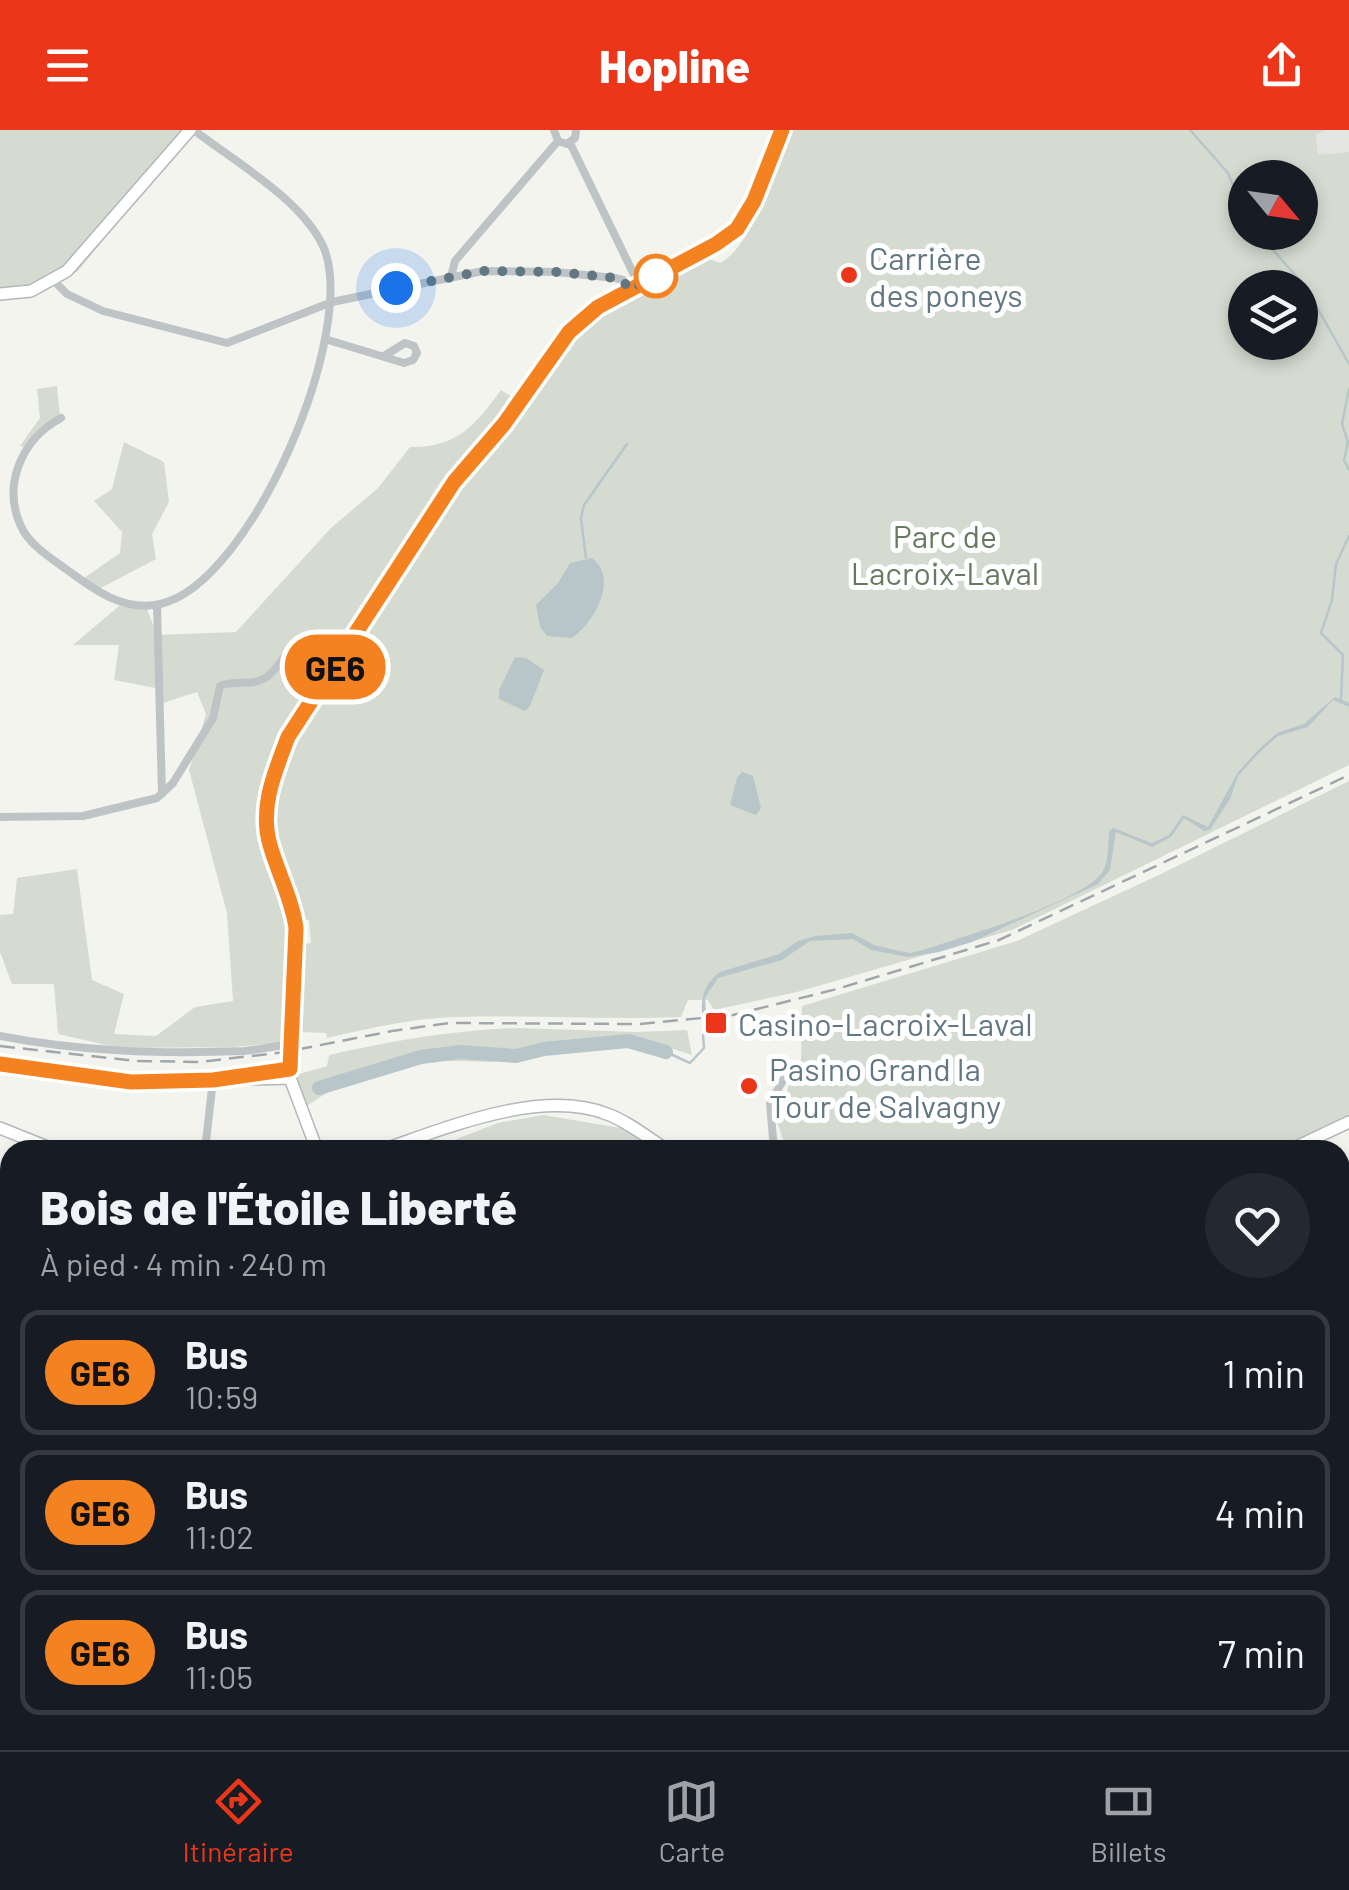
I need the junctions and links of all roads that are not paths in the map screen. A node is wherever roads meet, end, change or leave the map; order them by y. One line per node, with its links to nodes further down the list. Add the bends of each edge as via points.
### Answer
1 (192, 130): 8 (street); 11 (street, via 308,220 328,262)
2 (554, 130): 5 (street)
3 (576, 130): 6 (street)
4 (782, 130): 9 (street, via 737,229)
5 (558, 142): 6 (street); 7 (street, via 456,261)
6 (570, 143): 9 (street)
7 (451, 277): 9 (street, via 556,272 616,278); 11 (street)
8 (54, 281): 10 (street); 11 (street, via 103,311 227,343)
9 (634, 287): 18 (street, via 569,332 454,482)
10 (0, 294)
11 (332, 302): 12 (street)
12 (325, 339): 13 (street); 17 (street, via 300,424 246,528 198,587)
13 (384, 356)
14 (62, 418): 15 (street, via 42,428 19,459)
15 (14, 510): 16 (street); 17 (street, via 32,542 92,588 118,602)
16 (0, 514)
17 (157, 605): 19 (street)
18 (312, 703): 19 (street, via 321,657 305,643 263,680 220,686 213,718); 22 (street, via 288,737 266,810 268,841 296,928)
19 (162, 794): 20 (street, via 83,816)
20 (0, 818)
21 (0, 1036): 22 (street, via 121,1051)
22 (291, 1044): 25 (street)
23 (0, 1064): 26 (street, via 131,1082)
24 (789, 1070): 34 (street, via 770,1103)
25 (290, 1074): 26 (street); 31 (street)
26 (213, 1080): 30 (street)
27 (1349, 1122): 35 (street)
28 (0, 1128): 29 (street)
29 (29, 1140)
30 (206, 1140)
31 (313, 1140)
32 (414, 1140): 33 (street, via 559,1105 607,1114)
33 (651, 1140)
34 (773, 1140)
35 (1311, 1140)

